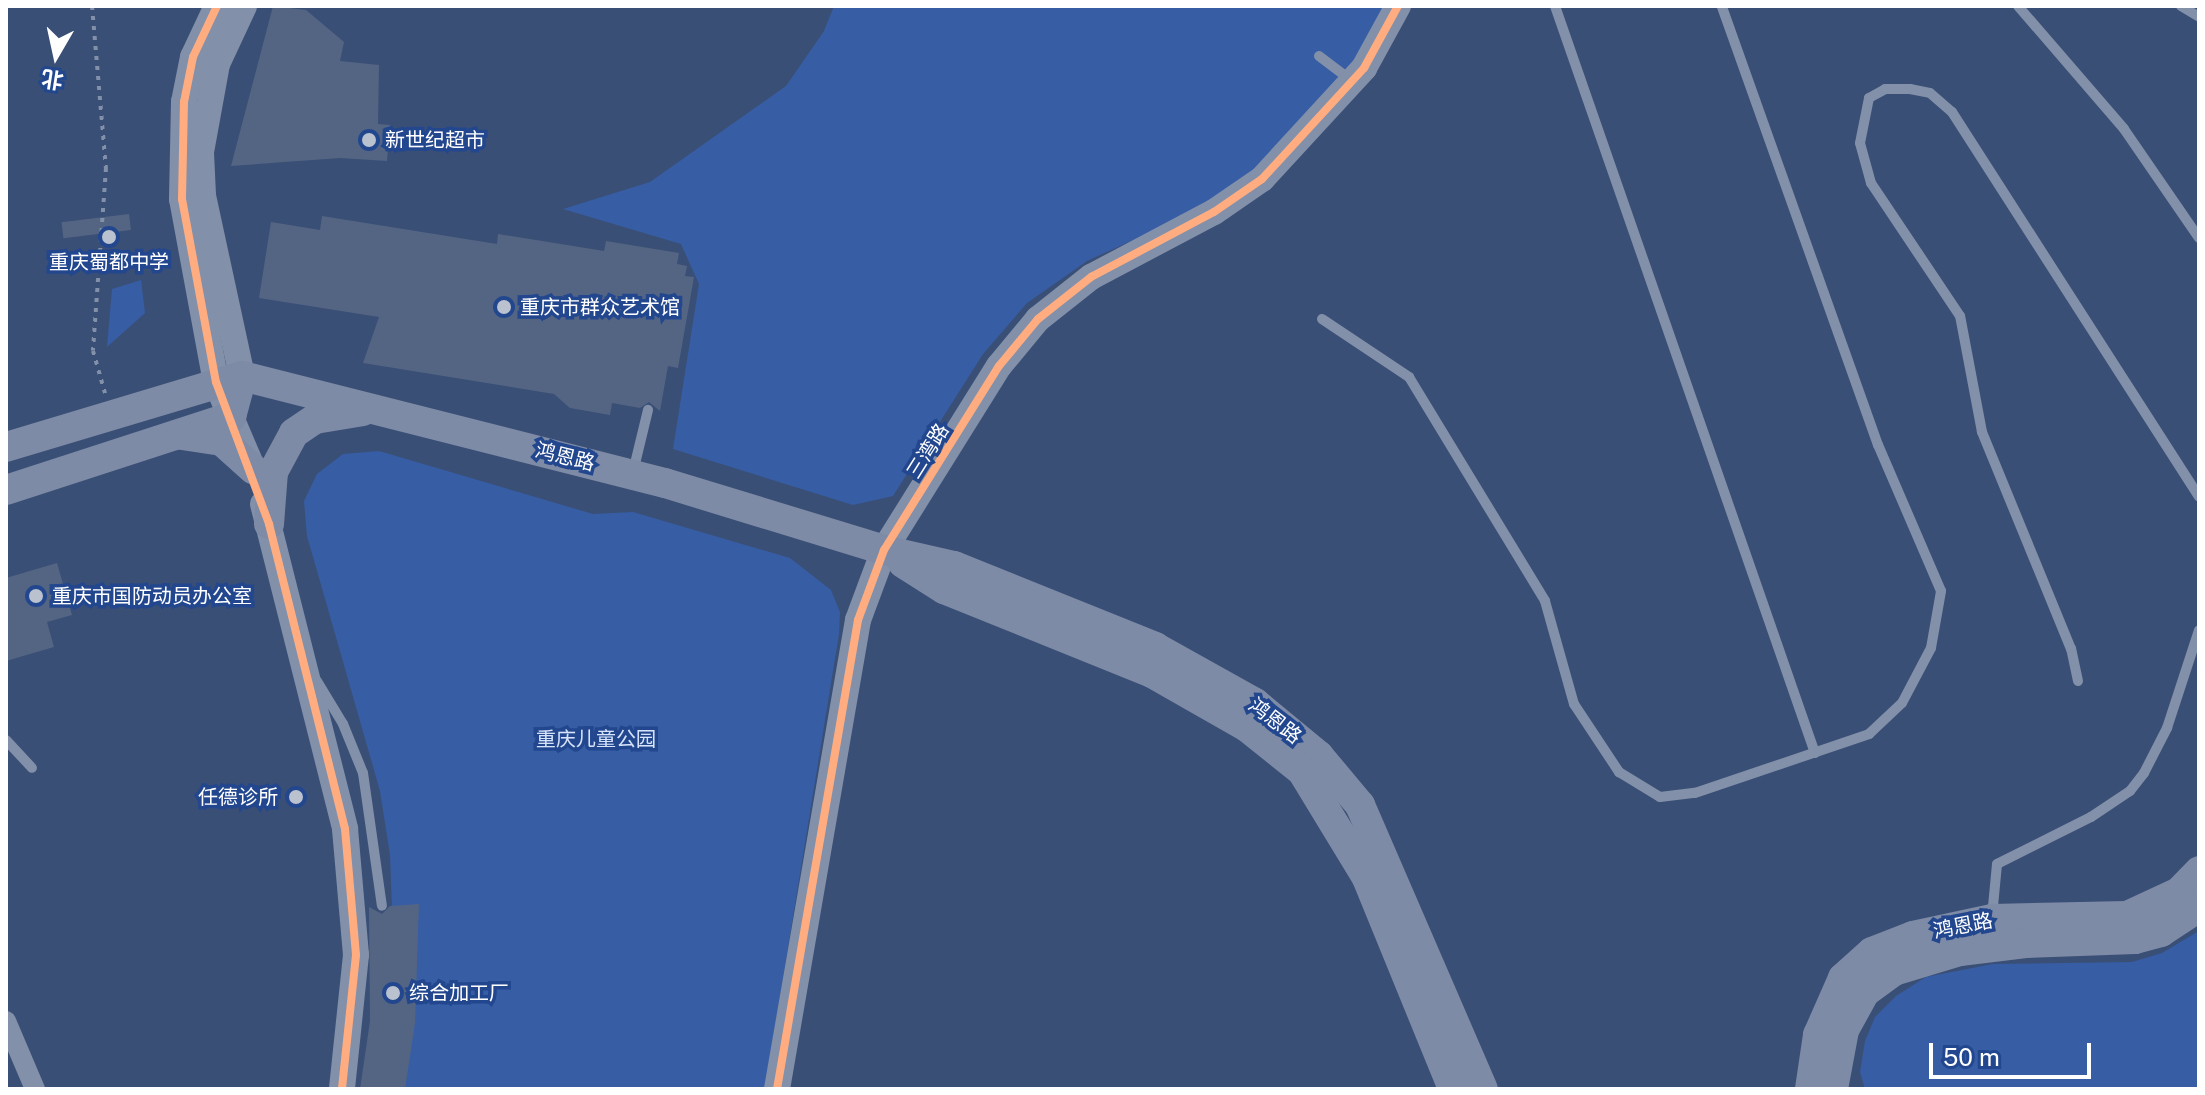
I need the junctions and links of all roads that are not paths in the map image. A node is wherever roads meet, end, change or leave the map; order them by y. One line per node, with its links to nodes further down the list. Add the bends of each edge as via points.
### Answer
1 (217, 6): 13 (street, via 193,57 179,151 182,199)
2 (244, 6): 13 (street, via 217,64 201,152)
3 (1398, 6): 10 (street, 三湾路)
4 (1555, 6): 29 (lane)
5 (1722, 6): 29 (lane, via 1878,445 1941,591 1931,648 1902,703 1869,734)
6 (2018, 6): 11 (lane, via 2124,129)
7 (2181, 6): 8 (lane)
8 (2199, 17)
9 (1319, 56): 10 (lane)
10 (1353, 82): 24 (street, 三湾路, via 1262,179 1214,212 1091,277 1038,319 999,366)
11 (2199, 238)
12 (1322, 319): 29 (lane, via 1409,377 1545,601 1574,704 1619,772 1660,797 1695,793)
13 (229, 379): 15 (main road, 鸿恩路); 16 (main road); 18 (main road)
14 (648, 410): 20 (lane)
15 (389, 411): 20 (main road, 鸿恩路); 23 (main road, via 345,411 315,419 294,433 273,472)
16 (231, 417): 17 (main road); 19 (street)
17 (176, 435): 19 (main road, via 222,441); 21 (main road)
18 (6, 447)
19 (253, 469): 23 (street)
20 (632, 474): 24 (main road, 鸿恩路)
21 (6, 490)
22 (2199, 497): 27 (lane, via 1952,112 1930,93 1910,89 1885,89 1869,98 1860,143 1871,183 1960,316 1982,432 2071,649)
23 (269, 524): 26 (street)
24 (884, 550): 38 (street, 三湾路, via 858,620); 39 (main road, 鸿恩路, via 944,589 1152,673 1247,727 1302,771 1367,878); 40 (main road, 鸿恩路, via 954,566 1155,647 1255,703 1319,756 1360,805)
25 (2199, 630): 34 (lane, via 2167,728 2144,773 2130,791 2091,817 1997,864)
26 (306, 663): 32 (lane, via 343,724 363,773); 37 (street, via 334,773 353,891 356,955)
27 (2078, 681)
28 (6, 740): 30 (lane)
29 (1815, 753)
30 (32, 768)
31 (2199, 871): 34 (main road, 鸿恩路, via 2179,892 2127,916)
32 (382, 906)
33 (2199, 907): 42 (main road, 鸿恩路, via 2161,932 2135,939 1960,951 1894,971 1865,992 1844,1030)
34 (1992, 919): 41 (main road, 鸿恩路, via 1913,936 1872,952 1843,978 1818,1035)
35 (6, 1021): 36 (street)
36 (35, 1089)
37 (342, 1089)
38 (777, 1089)
39 (1453, 1089)
40 (1483, 1089)
41 (1810, 1089)
42 (1833, 1089)

